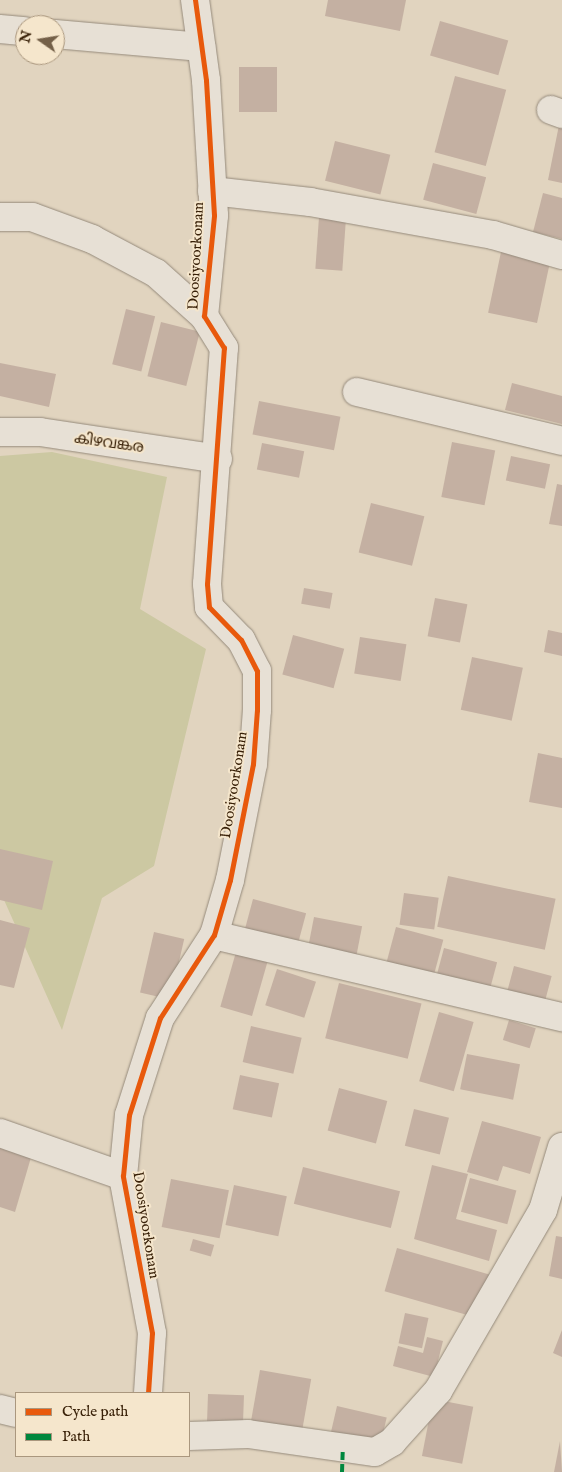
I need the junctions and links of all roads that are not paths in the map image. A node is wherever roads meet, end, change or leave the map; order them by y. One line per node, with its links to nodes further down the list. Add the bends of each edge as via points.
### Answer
1 (195, 0): 5 (street, Doosiyoorkonam)
2 (0, 29): 3 (street)
3 (15, 30)
4 (65, 35): 5 (street)
5 (202, 47): 6 (street, Doosiyoorkonam)
6 (212, 191): 8 (street, via 310,202 483,233); 9 (street, Doosiyoorkonam)
7 (0, 217): 9 (street, via 32,217 92,239 156,273)
8 (562, 255)
9 (204, 316): 13 (street, Doosiyoorkonam, via 224,348)
10 (356, 392): 12 (street)
11 (0, 432): 13 (street, കിഴവങ്കര, via 40,432)
12 (562, 441)
13 (218, 459): 14 (street, Doosiyoorkonam, via 207,584 210,607 241,640 257,671 257,700 253,764 230,880)
14 (214, 936): 15 (street); 18 (street, Doosiyoorkonam, via 160,1018 129,1115)
15 (562, 1017)
16 (0, 1134): 18 (street)
17 (562, 1147): 22 (street, via 543,1210 438,1391 392,1442 375,1452 248,1434)
18 (123, 1176): 19 (street, Doosiyoorkonam, via 152,1333)
19 (148, 1392)
20 (0, 1409): 21 (street)
21 (15, 1413)
22 (190, 1436)

